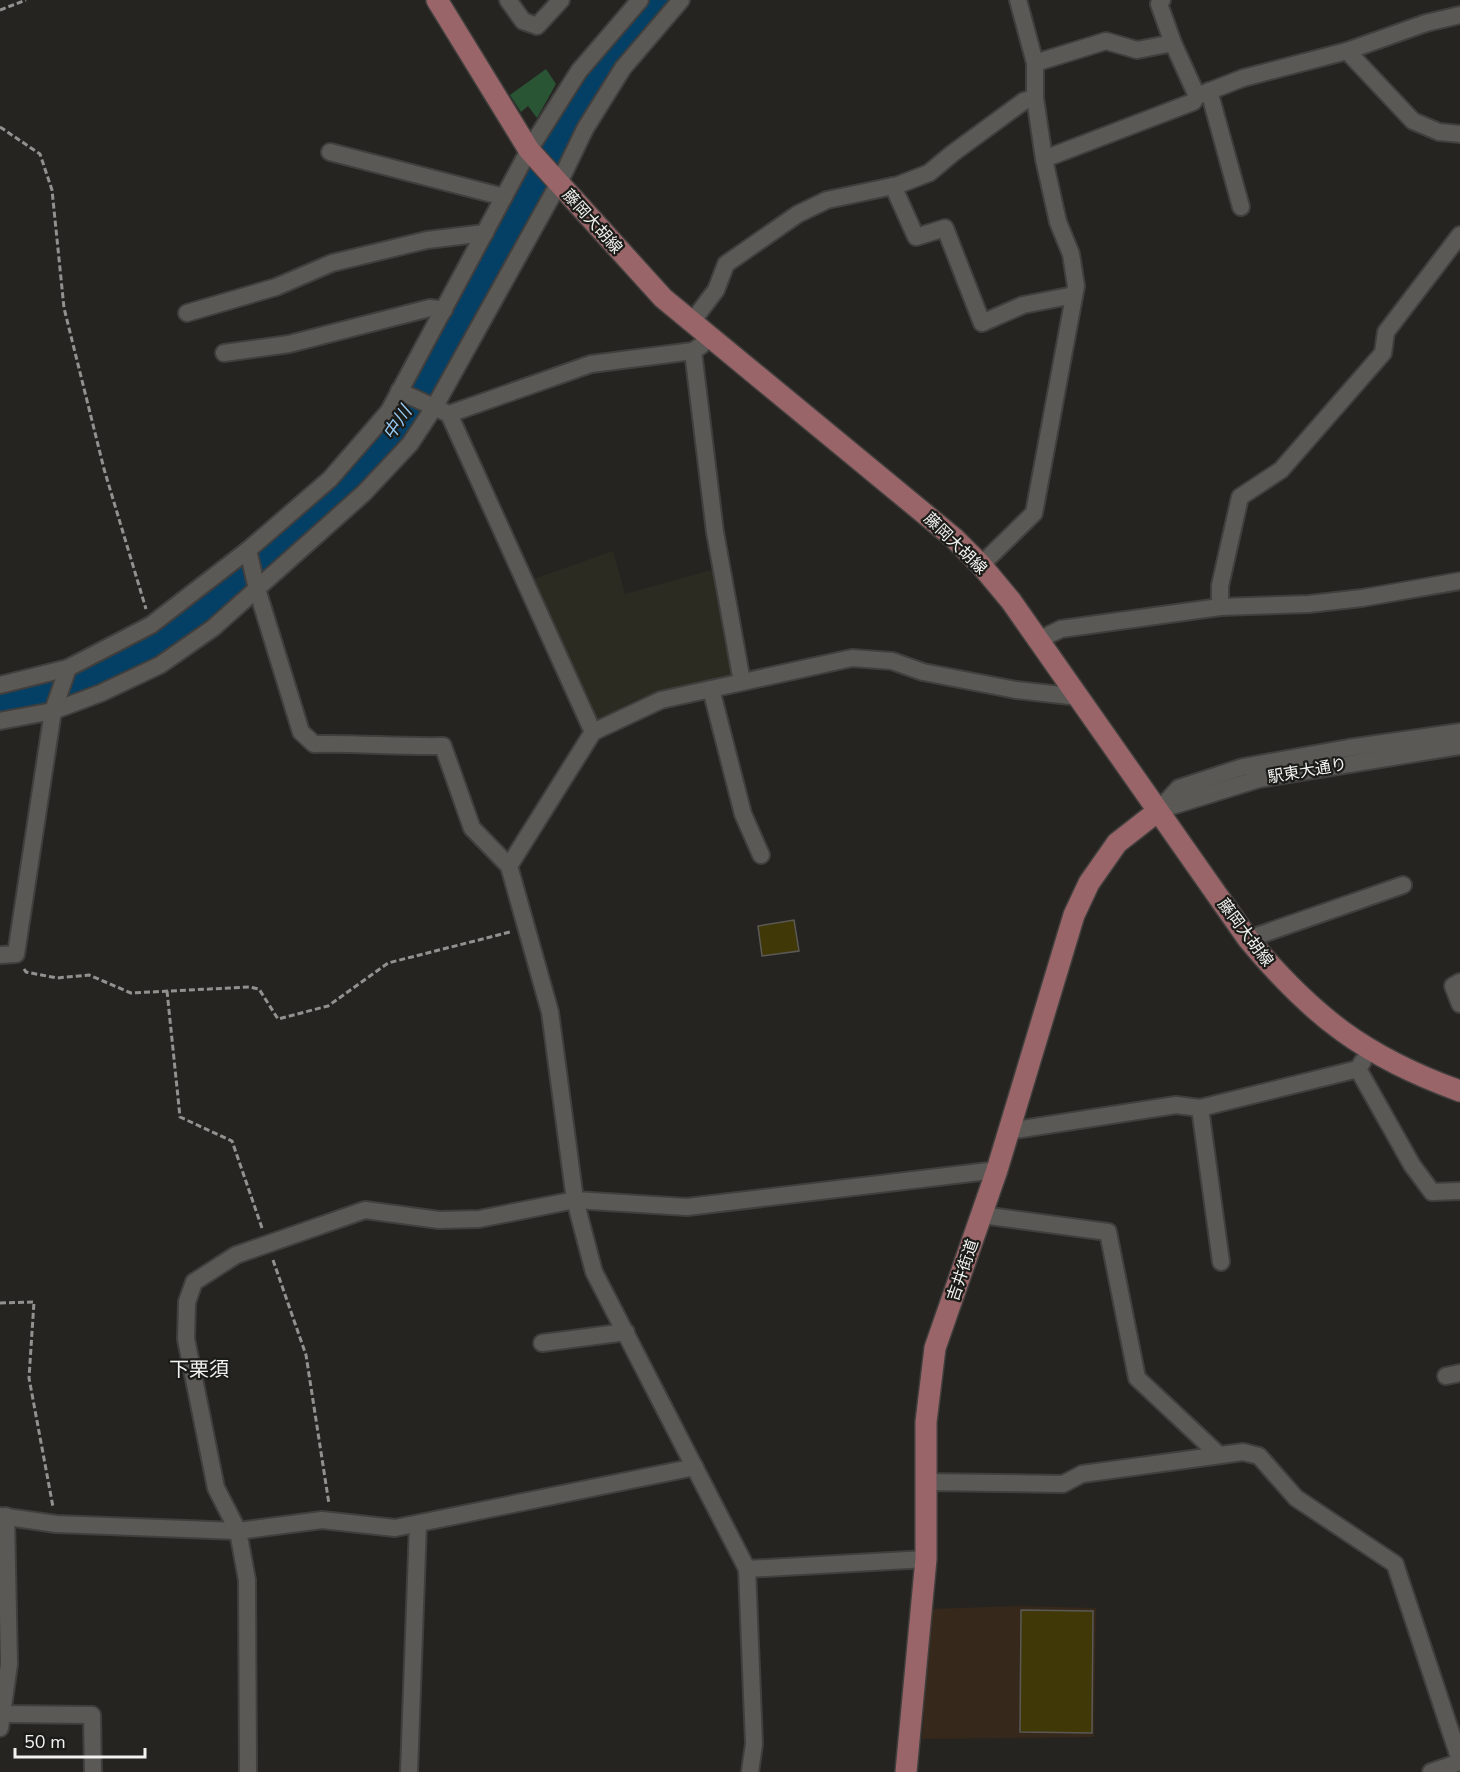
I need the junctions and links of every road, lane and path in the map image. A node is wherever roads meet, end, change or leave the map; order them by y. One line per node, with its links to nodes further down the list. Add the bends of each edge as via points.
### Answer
1 (26, 0): 9 (path)
2 (437, 0): 20 (main road, 藤岡大胡線)
3 (508, 0): 4 (street, via 523,21 537,26)
4 (561, 0)
5 (640, 0): 20 (street, via 579,71)
6 (681, 0): 20 (street, via 623,68 585,129)
7 (1018, 0): 13 (street)
8 (1162, 0): 11 (street, via 1159,4)
9 (0, 10)
10 (1460, 15): 12 (street)
11 (1173, 43): 13 (street, via 1137,50 1106,41); 14 (street)
12 (1347, 51): 14 (street, via 1243,78); 17 (street, via 1413,121 1439,132)
13 (1035, 63): 15 (street)
14 (1203, 94): 19 (street, via 1193,102); 23 (street)
15 (1035, 98): 19 (street); 21 (street, via 1024,101 929,173)
16 (0, 127): 39 (path, via 40,154 52,190 64,308 104,469)
17 (1460, 134)
18 (330, 152): 22 (street)
19 (1044, 159): 26 (street, via 1058,222 1071,254)
20 (545, 168): 22 (street); 29 (main road, 藤岡大胡線, via 663,298); 33 (street)
21 (893, 186): 26 (street, via 916,237 945,228 982,323 1023,305); 29 (street, via 827,200 798,213 726,264 716,290)
22 (504, 197): 24 (street)
23 (1241, 207)
24 (485, 233): 27 (street); 28 (street, via 427,240 332,263 276,287)
25 (1460, 235): 38 (street, via 1386,332 1383,353 1281,470 1240,497 1220,586)
26 (1074, 295): 35 (street, via 1034,513)
27 (444, 310): 31 (street, via 430,308 289,345); 32 (street)
28 (187, 313)
29 (691, 323): 30 (main road, 藤岡大胡線)
30 (702, 345): 33 (street, via 591,364); 35 (main road, 藤岡大胡線, via 918,506); 42 (street, via 716,532)
31 (224, 353)
32 (399, 391): 33 (street); 34 (street, via 389,411 330,478)
33 (442, 410): 37 (street, via 364,493); 48 (street)
34 (248, 550): 37 (street); 39 (street)
35 (981, 565): 40 (main road, 藤岡大胡線)
36 (1460, 581): 38 (street, via 1309,604)
37 (257, 589): 46 (street, via 213,628 160,665); 53 (street, via 301,732 314,744 443,746 472,828)
38 (1220, 607): 40 (street, via 1061,629)
39 (151, 625): 41 (street)
40 (1038, 640): 45 (main road, 藤岡大胡線)
41 (68, 668): 43 (street); 46 (street)
42 (742, 682): 44 (street); 45 (street, via 852,658 892,661 923,672 1016,690)
43 (0, 685)
44 (711, 689): 48 (street, via 661,700); 52 (street, via 743,814)
45 (1079, 697): 51 (main road, 藤岡大胡線)
46 (53, 711): 47 (street); 57 (street)
47 (0, 721)
48 (593, 732): 53 (street)
49 (1460, 732): 51 (street, via 1243,767 1179,788)
50 (1460, 746): 51 (street, 駅東大通り, via 1259,779)
51 (1158, 811): 56 (main road, 藤岡大胡線); 64 (main road, 吉井街道, via 1117,843 1079,904)
52 (761, 855)
53 (509, 866): 55 (street)
54 (1403, 885): 56 (street)
55 (527, 928): 57 (path, via 388,963 328,1006 278,1019 259,990 249,987 131,993 89,975 57,978 26,972); 67 (street, via 550,1012)
56 (1248, 939): 60 (main road, 藤岡大胡線, via 1310,1006)
57 (8, 955)
58 (1460, 982): 59 (street, via 1453,986)
59 (1460, 1004)
60 (1369, 1050): 61 (street); 62 (main road, 藤岡大胡線, via 1398,1067)
61 (1358, 1069): 63 (street); 66 (street, via 1412,1165 1432,1192)
62 (1460, 1091)
63 (1200, 1108): 64 (street, via 1176,1105); 69 (street)
64 (1009, 1131): 65 (main road, 吉井街道)
65 (997, 1170): 67 (street, via 687,1208); 68 (main road, 吉井街道)
66 (1460, 1191)
67 (575, 1200): 71 (street, via 594,1272); 79 (street, via 479,1219 439,1220 365,1210 236,1255 194,1282 187,1302 186,1339 216,1488)
68 (981, 1215): 73 (street, via 1108,1232 1137,1378); 75 (main road, 吉井街道, via 935,1348)
69 (1221, 1262)
70 (0, 1303): 77 (path, via 34,1302 29,1378)
71 (626, 1332): 72 (street); 74 (street)
72 (542, 1343)
73 (1219, 1455): 75 (street, via 1082,1474 1063,1484); 83 (street, via 1242,1452 1259,1456 1296,1498 1395,1564)
74 (695, 1467): 78 (street); 81 (street)
75 (924, 1482): 80 (main road, 吉井街道)
76 (3, 1516): 77 (street); 82 (street, via 9,1664)
77 (56, 1524): 79 (street)
78 (418, 1524): 79 (street, via 395,1528 322,1520); 86 (street)
79 (238, 1531): 85 (street, via 247,1580)
80 (926, 1558): 81 (street); 88 (main road, 吉井街道)
81 (747, 1569): 87 (street, via 754,1744)
82 (1, 1721): 84 (street, via 92,1715)
83 (1460, 1761): 89 (street)
84 (93, 1772)
85 (248, 1772)
86 (409, 1772)
87 (750, 1772)
88 (906, 1772)
89 (1431, 1772)

